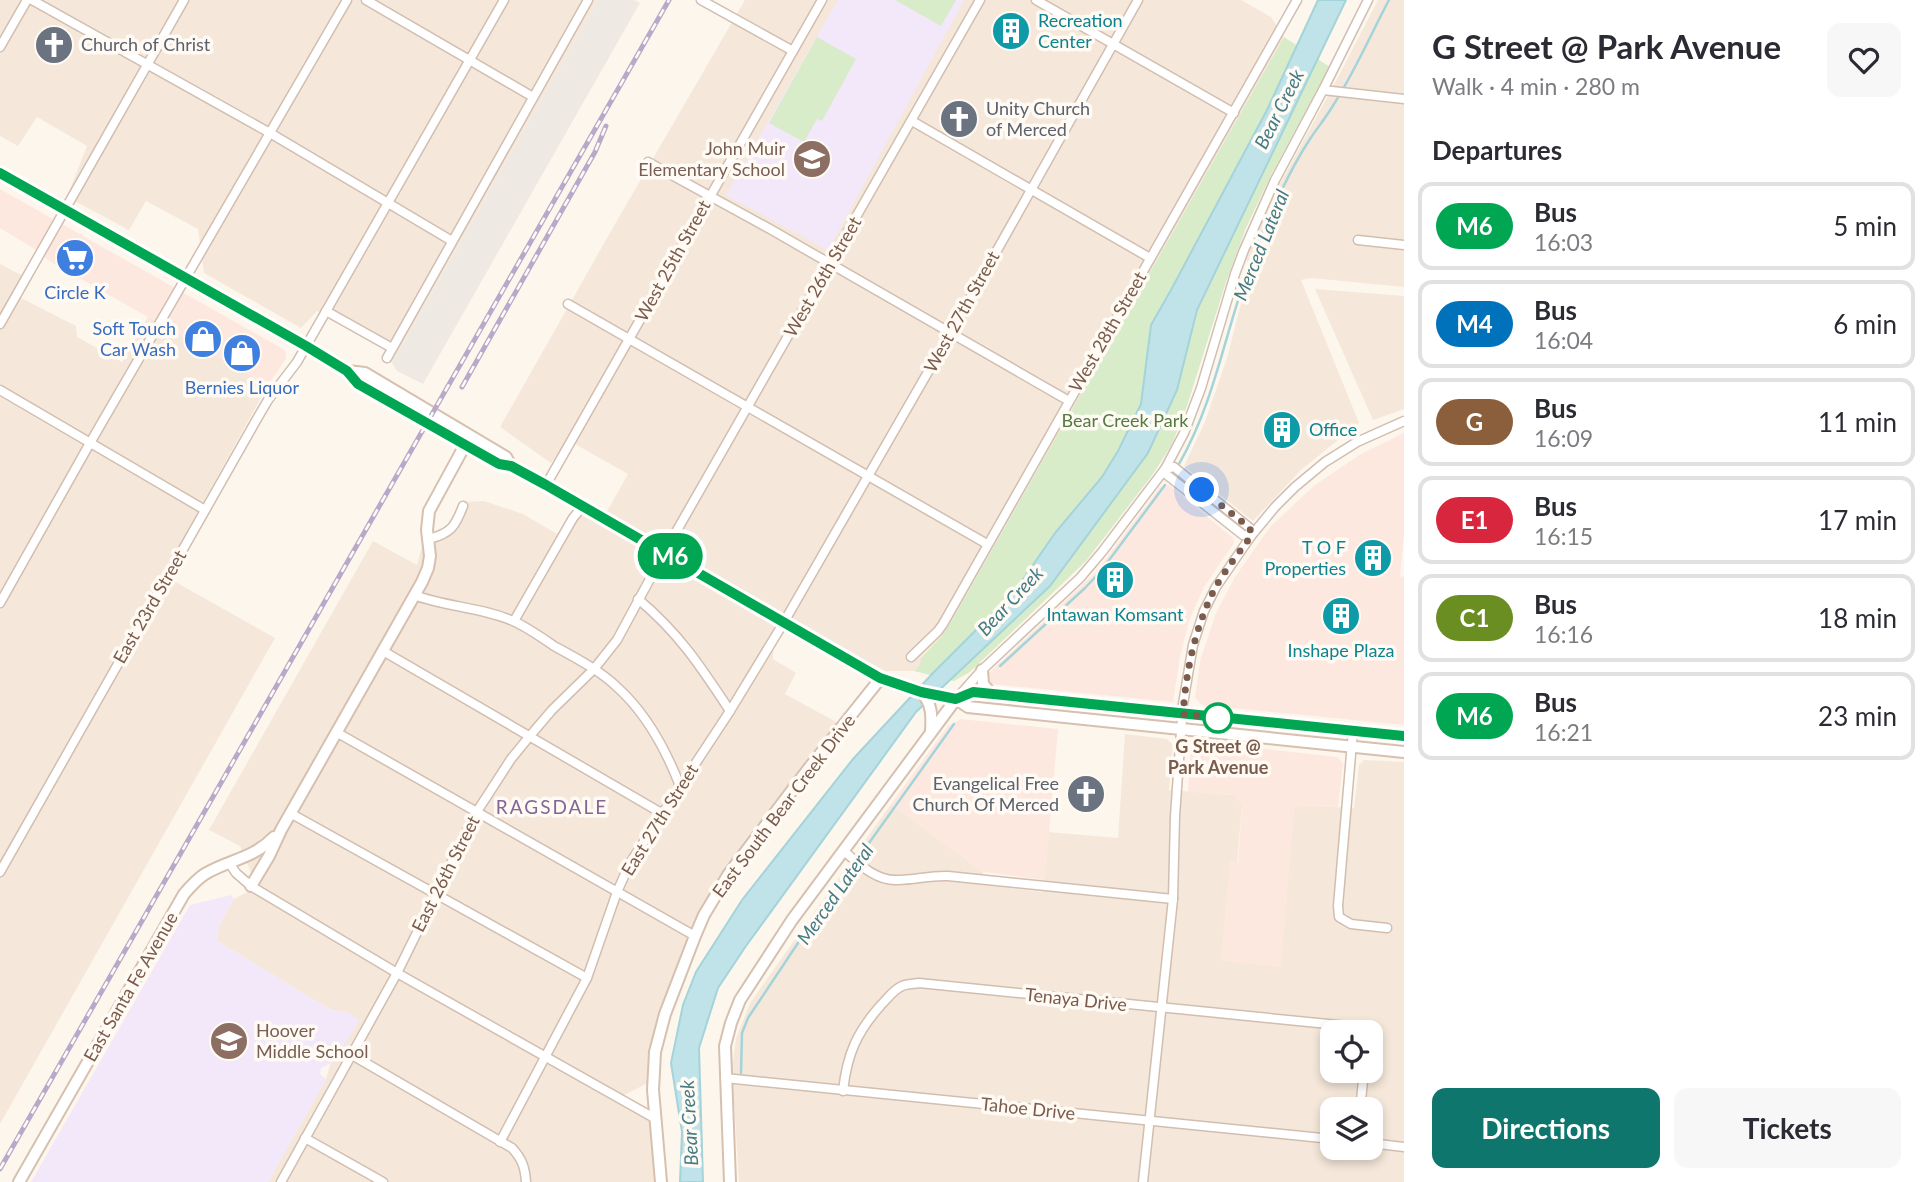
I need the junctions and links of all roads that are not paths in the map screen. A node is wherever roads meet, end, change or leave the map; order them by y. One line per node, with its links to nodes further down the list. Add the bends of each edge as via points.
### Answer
1 (27, 0): 16 (street)
2 (33, 0): 19 (street)
3 (184, 0): 19 (street)
4 (347, 0): 25 (street)
5 (366, 0): 18 (street)
6 (503, 0): 18 (street, East 23rd Street)
7 (588, 0): 21 (street)
8 (701, 0): 17 (street)
9 (822, 0): 17 (street, West 25th Street)
10 (980, 0): 24 (street, West 26th Street)
11 (1037, 0): 15 (street)
12 (1139, 0): 15 (street, West 27th Street)
13 (1297, 0): 23 (street, West 28th Street)
14 (1368, 0): 20 (street)
15 (1113, 44): 23 (street); 28 (street, West 27th Street)
16 (0, 47)
17 (793, 51): 29 (street, West 25th Street)
18 (469, 60): 21 (street); 30 (street, East 23rd Street)
19 (147, 64): 25 (street); 31 (street)
20 (1326, 91): 22 (street); 54 (street, via 1275,180 1244,250 1201,388)
21 (534, 97): 33 (street)
22 (1404, 99)
23 (1234, 113): 35 (street, West 28th Street)
24 (912, 121): 28 (street); 36 (street, West 26th Street)
25 (270, 133): 30 (street); 37 (street)
26 (648, 162): 29 (street)
27 (0, 173): 31 (main road)
28 (1030, 189): 35 (street); 41 (street, West 27th Street)
29 (710, 195): 36 (street); 42 (street, West 25th Street)
30 (388, 202): 33 (street); 39 (street, East 23rd Street)
31 (66, 210): 37 (main road); 40 (street)
32 (1358, 240): 34 (street)
33 (452, 241): 44 (street)
34 (1404, 244)
35 (1150, 258): 48 (street, West 28th Street)
36 (830, 264): 41 (street); 49 (street, West 26th Street)
37 (186, 278): 43 (main road); 51 (street)
38 (568, 304): 42 (street)
39 (326, 311): 43 (street, East 23rd Street); 44 (street)
40 (0, 324)
41 (951, 332): 48 (street); 55 (street, West 27th Street)
42 (629, 340): 49 (street); 57 (street, West 25th Street)
43 (306, 346): 46 (main road); 63 (street, East 23rd Street, via 268,400)
44 (392, 348): 45 (street)
45 (387, 358)
46 (347, 371): 52 (main road, via 358,384); 53 (main road, via 365,373 506,457)
47 (0, 390): 51 (street)
48 (1069, 401): 66 (street, West 28th Street)
49 (748, 408): 55 (street); 67 (street, West 26th Street)
50 (1404, 421): 64 (street, via 1325,462 1295,487)
51 (90, 443): 63 (street); 70 (street)
52 (465, 445): 53 (main road); 65 (main road, East Santa Fe Avenue, via 430,507)
53 (511, 466): 57 (main road)
54 (1165, 469): 56 (street, via 1174,467); 58 (street); 76 (street, via 1080,578)
55 (868, 477): 66 (street); 72 (street, West 27th Street)
56 (1185, 477): 58 (street); 59 (street)
57 (546, 485): 62 (main road)
58 (1179, 485): 60 (street)
59 (1202, 490): 60 (street); 64 (street, via 1250,528)
60 (1196, 498): 64 (street, via 1243,535)
61 (463, 506): 65 (street, via 448,533)
62 (583, 506): 67 (main road); 71 (street)
63 (205, 510): 98 (street, East 23rd Street)
64 (1251, 536): 82 (street, via 1204,611 1193,646)
65 (429, 539): 68 (main road, East Santa Fe Avenue, via 428,568)
66 (987, 544): 74 (street, West 28th Street, via 938,631)
67 (664, 553): 69 (street, East 26th Street); 72 (main road)
68 (414, 595): 71 (street); 73 (main road, East Santa Fe Avenue)
69 (638, 599): 75 (street, East 26th Street, via 617,640); 81 (street, via 678,636)
70 (0, 603)
71 (514, 621): 75 (street)
72 (784, 622): 77 (main road); 81 (street, East 27th Street)
73 (383, 651): 85 (main road, East Santa Fe Avenue); 88 (street)
74 (911, 657)
75 (594, 669): 88 (street, East 26th Street); 91 (street, via 643,717)
76 (982, 670): 79 (main road, via 983,684); 80 (street)
77 (880, 678): 78 (main road); 104 (main road, East South Bear Creek Drive, via 729,875)
78 (921, 692): 80 (main road); 86 (main road, via 931,712)
79 (992, 695): 80 (main road, via 973,692); 82 (main road)
80 (950, 698): 83 (main road, via 968,707); 86 (main road)
81 (730, 711): 91 (street, East 27th Street)
82 (1183, 714): 83 (street); 84 (main road)
83 (1181, 730): 89 (main road); 102 (street)
84 (1353, 731): 87 (main road); 89 (street)
85 (336, 732): 92 (main road, East Santa Fe Avenue); 93 (street)
86 (931, 733): 96 (main road)
87 (1404, 736)
88 (528, 737): 93 (street, East 26th Street); 94 (street)
89 (1352, 747): 90 (main road); 103 (street, via 1339,917 1351,924)
90 (1404, 752)
91 (680, 786): 94 (street, East 27th Street)
92 (290, 813): 95 (main road, East Santa Fe Avenue); 101 (street)
93 (476, 813): 100 (street); 101 (street, East 26th Street)
94 (663, 814): 100 (street, East 27th Street, via 630,863)
95 (281, 830): 97 (main road, East Santa Fe Avenue, via 263,847); 99 (main road, East Santa Fe Avenue)
96 (847, 854): 102 (street, via 871,873 894,881 948,876); 111 (main road, via 792,920 740,1000 725,1046)
97 (230, 864): 99 (street); 120 (main road, East Santa Fe Avenue, via 206,874 184,894)
98 (0, 872)
99 (251, 886): 105 (street)
100 (617, 892): 104 (street); 106 (street, East 27th Street)
101 (435, 894): 105 (street, East 26th Street); 106 (street)
102 (1173, 899): 107 (street)
103 (1387, 928)
104 (695, 936): 113 (main road, East South Bear Creek Drive, via 658,1036 653,1075)
105 (397, 972): 109 (street, East 26th Street); 110 (street)
106 (587, 978): 110 (street, East 27th Street)
107 (1161, 1008): 108 (street, Tenaya Drive); 112 (street, Tenaya Drive, via 919,983 903,986 889,995 859,1036 845,1067); 114 (street)
108 (1320, 1023)
109 (352, 1055): 115 (street, East 26th Street); 117 (street)
110 (546, 1057): 113 (street); 117 (street, East 27th Street)
111 (725, 1078): 112 (street, Tahoe Drive); 125 (main road)
112 (843, 1091): 114 (street, Tahoe Drive)
113 (656, 1119): 124 (main road, East South Bear Creek Drive)
114 (1149, 1122): 116 (street, Tahoe Drive); 126 (street)
115 (305, 1138): 121 (street, East 26th Street); 122 (street)
116 (1320, 1138)
117 (500, 1142): 123 (street, via 521,1157)
118 (1383, 1145): 119 (street)
119 (1404, 1147)
120 (19, 1182)
121 (281, 1182)
122 (383, 1182)
123 (526, 1182)
124 (661, 1182)
125 (730, 1182)
126 (1143, 1182)

